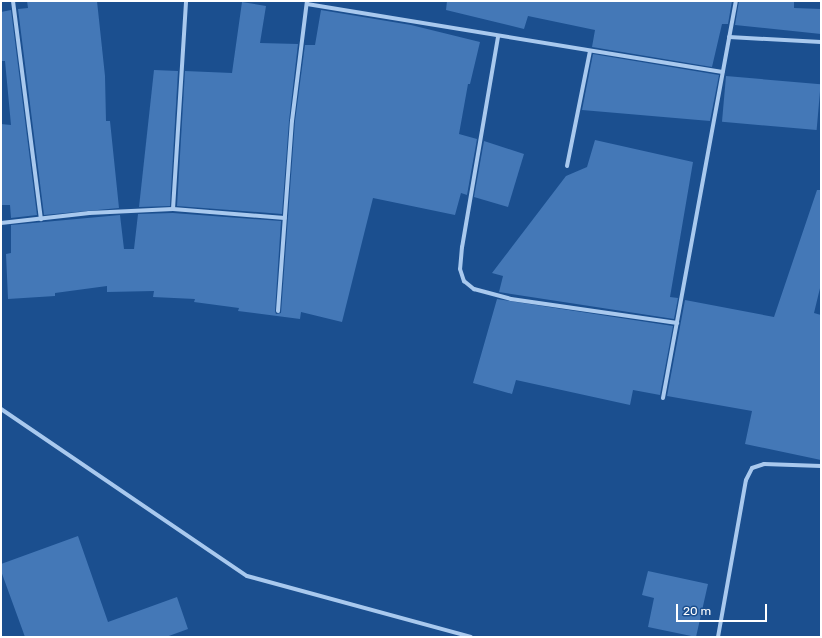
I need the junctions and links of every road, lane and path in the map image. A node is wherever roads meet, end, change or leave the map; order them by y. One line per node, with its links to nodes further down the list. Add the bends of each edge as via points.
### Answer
1 (13, 1): 13 (street)
2 (186, 1): 11 (street)
3 (736, 1): 6 (street)
4 (307, 2): 5 (street); 12 (street, via 292,121)
5 (498, 37): 8 (street); 16 (street, via 462,247 460,269 464,281 474,288 511,299)
6 (729, 37): 7 (street); 9 (street)
7 (821, 42)
8 (590, 52): 9 (street); 10 (street)
9 (722, 72): 16 (street)
10 (567, 166)
11 (173, 209): 12 (street); 13 (street)
12 (285, 218): 15 (street)
13 (41, 219): 14 (street)
14 (1, 223)
15 (278, 311)
16 (677, 323): 17 (street)
17 (663, 398)
18 (1, 408): 20 (street, via 247,576)
19 (821, 466): 21 (street, via 764,464 752,468 746,480)
20 (471, 637)
21 (718, 637)

